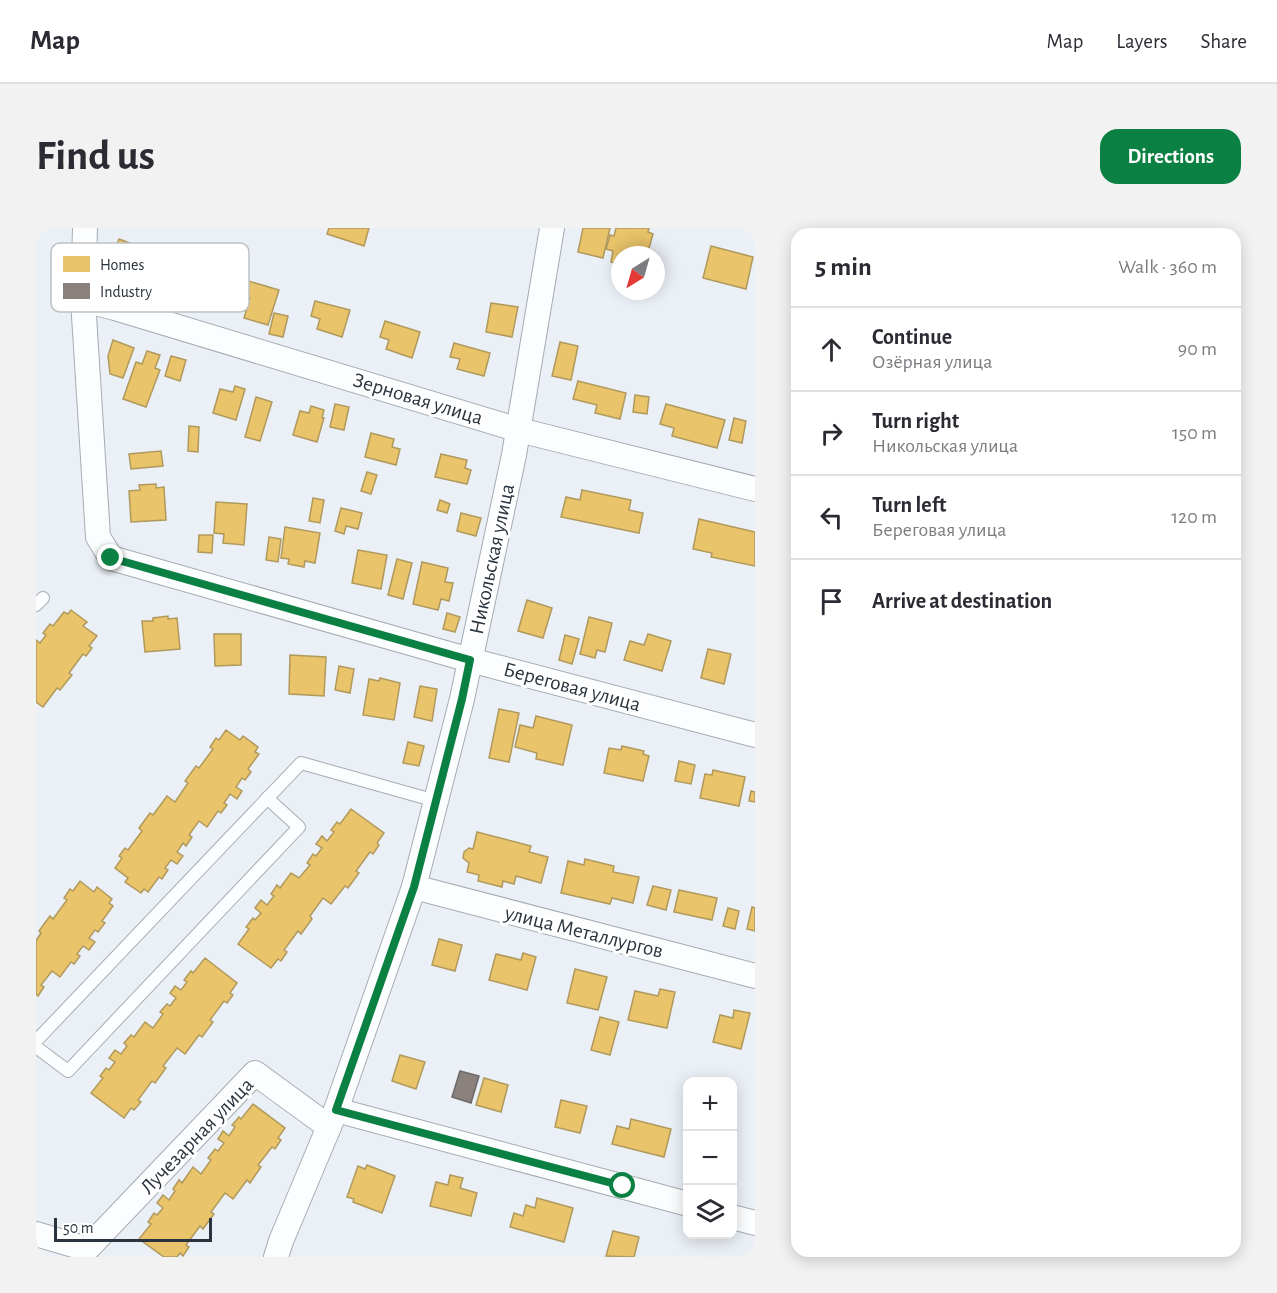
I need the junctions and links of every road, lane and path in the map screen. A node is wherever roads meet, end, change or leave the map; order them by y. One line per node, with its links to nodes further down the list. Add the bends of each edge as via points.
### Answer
1 (85, 228): 3 (street)
2 (552, 228): 6 (street, Никольская улица)
3 (84, 243)
4 (83, 312): 8 (street, Береговая улица, via 98,537 111,558)
5 (127, 312): 6 (street, Зерновая улица)
6 (519, 430): 7 (street, Зерновая улица); 8 (street, Никольская улица)
7 (755, 489)
8 (470, 660): 9 (street, Береговая улица); 11 (street, Никольская улица)
9 (755, 735)
10 (267, 798): 11 (lane, via 301,763); 14 (lane); 15 (lane, via 299,827 68,1071)
11 (436, 801): 12 (street, Никольская улица)
12 (414, 887): 13 (street, улица Металлургов); 16 (street, Никольская улица)
13 (755, 976)
14 (36, 1041)
15 (36, 1047)
16 (333, 1118): 17 (street); 20 (street, Лучезарная улица, via 255,1073 87,1249); 21 (street, Никольская улица)
17 (683, 1203)
18 (737, 1218): 19 (street)
19 (755, 1223)
20 (36, 1234)
21 (276, 1257)

